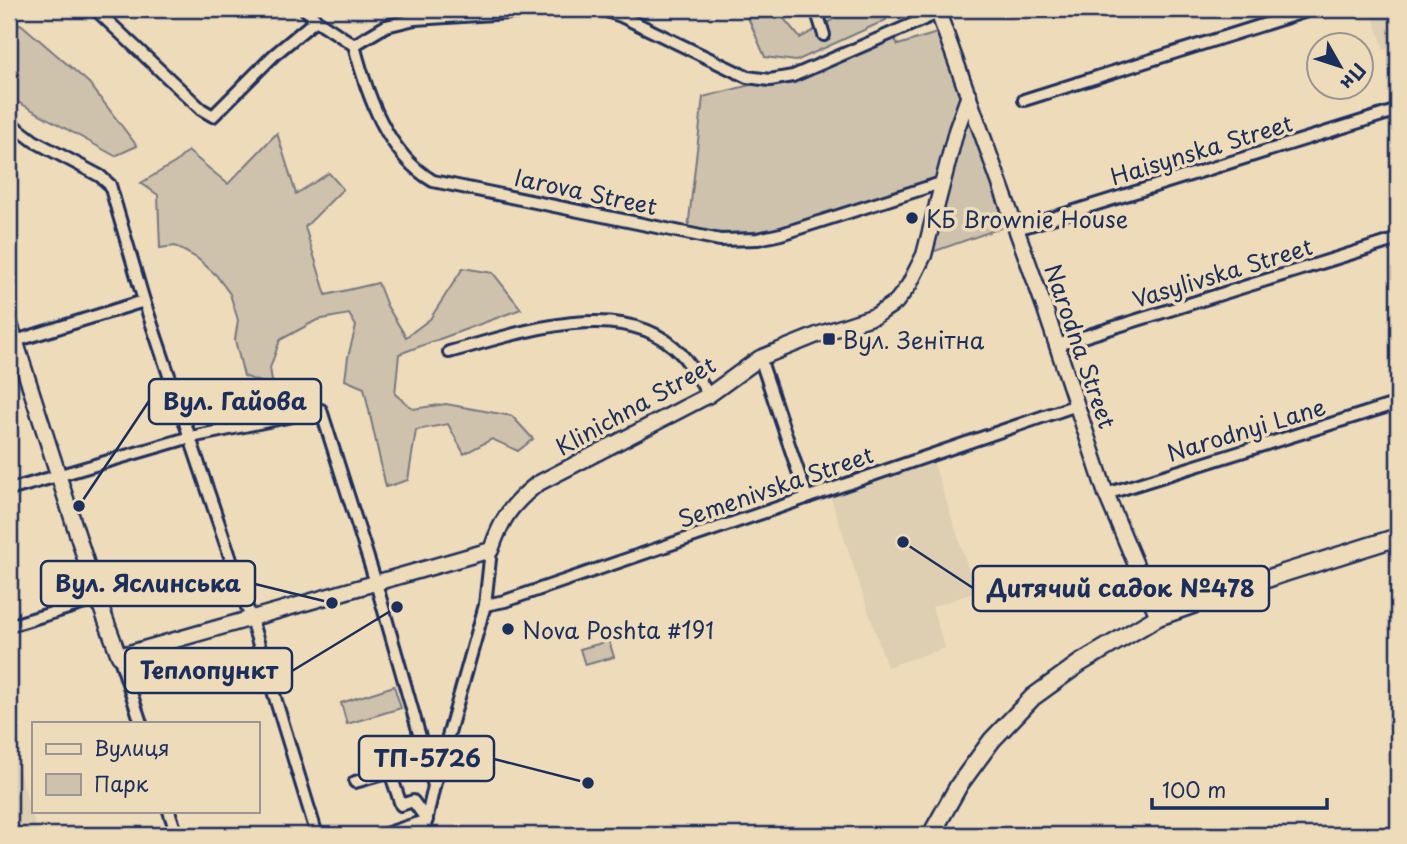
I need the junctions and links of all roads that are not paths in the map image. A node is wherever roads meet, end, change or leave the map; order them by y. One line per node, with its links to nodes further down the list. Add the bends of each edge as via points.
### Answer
1 (95, 9): 8 (street, via 213,116)
2 (305, 9): 8 (street)
3 (573, 9): 10 (street, via 415,19 386,26)
4 (600, 9): 7 (street, via 724,68 770,79 793,76)
5 (816, 9): 9 (street)
6 (1313, 9): 12 (street)
7 (942, 10): 11 (street, Narodna Street)
8 (316, 20): 10 (street)
9 (824, 34)
10 (354, 45): 15 (street, Iarova Street, via 378,114 400,153 433,181 720,240 781,234)
11 (969, 95): 15 (street, Klinichna Street); 16 (street, Narodna Street)
12 (1024, 100)
13 (1398, 110): 16 (street, Haisynska Street)
14 (9, 122): 18 (street, via 110,185)
15 (944, 182): 23 (street, Klinichna Street, via 924,255 896,302 875,316)
16 (1017, 229): 21 (street, Narodna Street)
17 (1398, 239): 21 (street, Vasylivska Street)
18 (144, 301): 20 (street); 27 (street)
19 (9, 321): 20 (street)
20 (12, 342): 28 (street)
21 (1058, 345): 26 (street, Narodna Street)
22 (449, 352): 24 (street, via 573,323 607,321 651,331 682,354)
23 (760, 358): 24 (street, Klinichna Street); 31 (street)
24 (709, 395): 33 (street, Klinichna Street, via 537,484 502,520)
25 (1398, 403): 30 (street, Narodnyi Lane)
26 (1077, 405): 30 (street, Narodna Street); 31 (street, Semenivska Street)
27 (191, 437): 28 (street); 34 (street, via 321,410); 38 (street)
28 (58, 476): 29 (street); 35 (street)
29 (9, 490)
30 (1106, 494): 37 (street, Narodna Street)
31 (807, 498): 36 (street, Semenivska Street)
32 (1398, 537): 37 (main road)
33 (491, 550): 34 (street); 36 (street, Klinichna Street)
34 (376, 583): 38 (street); 42 (street)
35 (97, 599): 39 (street); 40 (street)
36 (485, 605): 45 (street, Klinichna Street)
37 (1158, 617): 52 (main road, via 1080,663 1014,715 964,776)
38 (251, 619): 40 (street); 49 (street)
39 (9, 626)
40 (119, 656): 41 (street)
41 (141, 722)
42 (428, 761): 43 (street); 45 (street)
43 (390, 772): 44 (street); 47 (street, via 401,805 413,801)
44 (355, 782)
45 (434, 786): 47 (street, Klinichna Street)
46 (169, 812): 48 (street)
47 (426, 820): 50 (street); 51 (street, Klinichna Street)
48 (177, 835)
49 (317, 835)
50 (382, 835)
51 (423, 835)
52 (931, 835)

